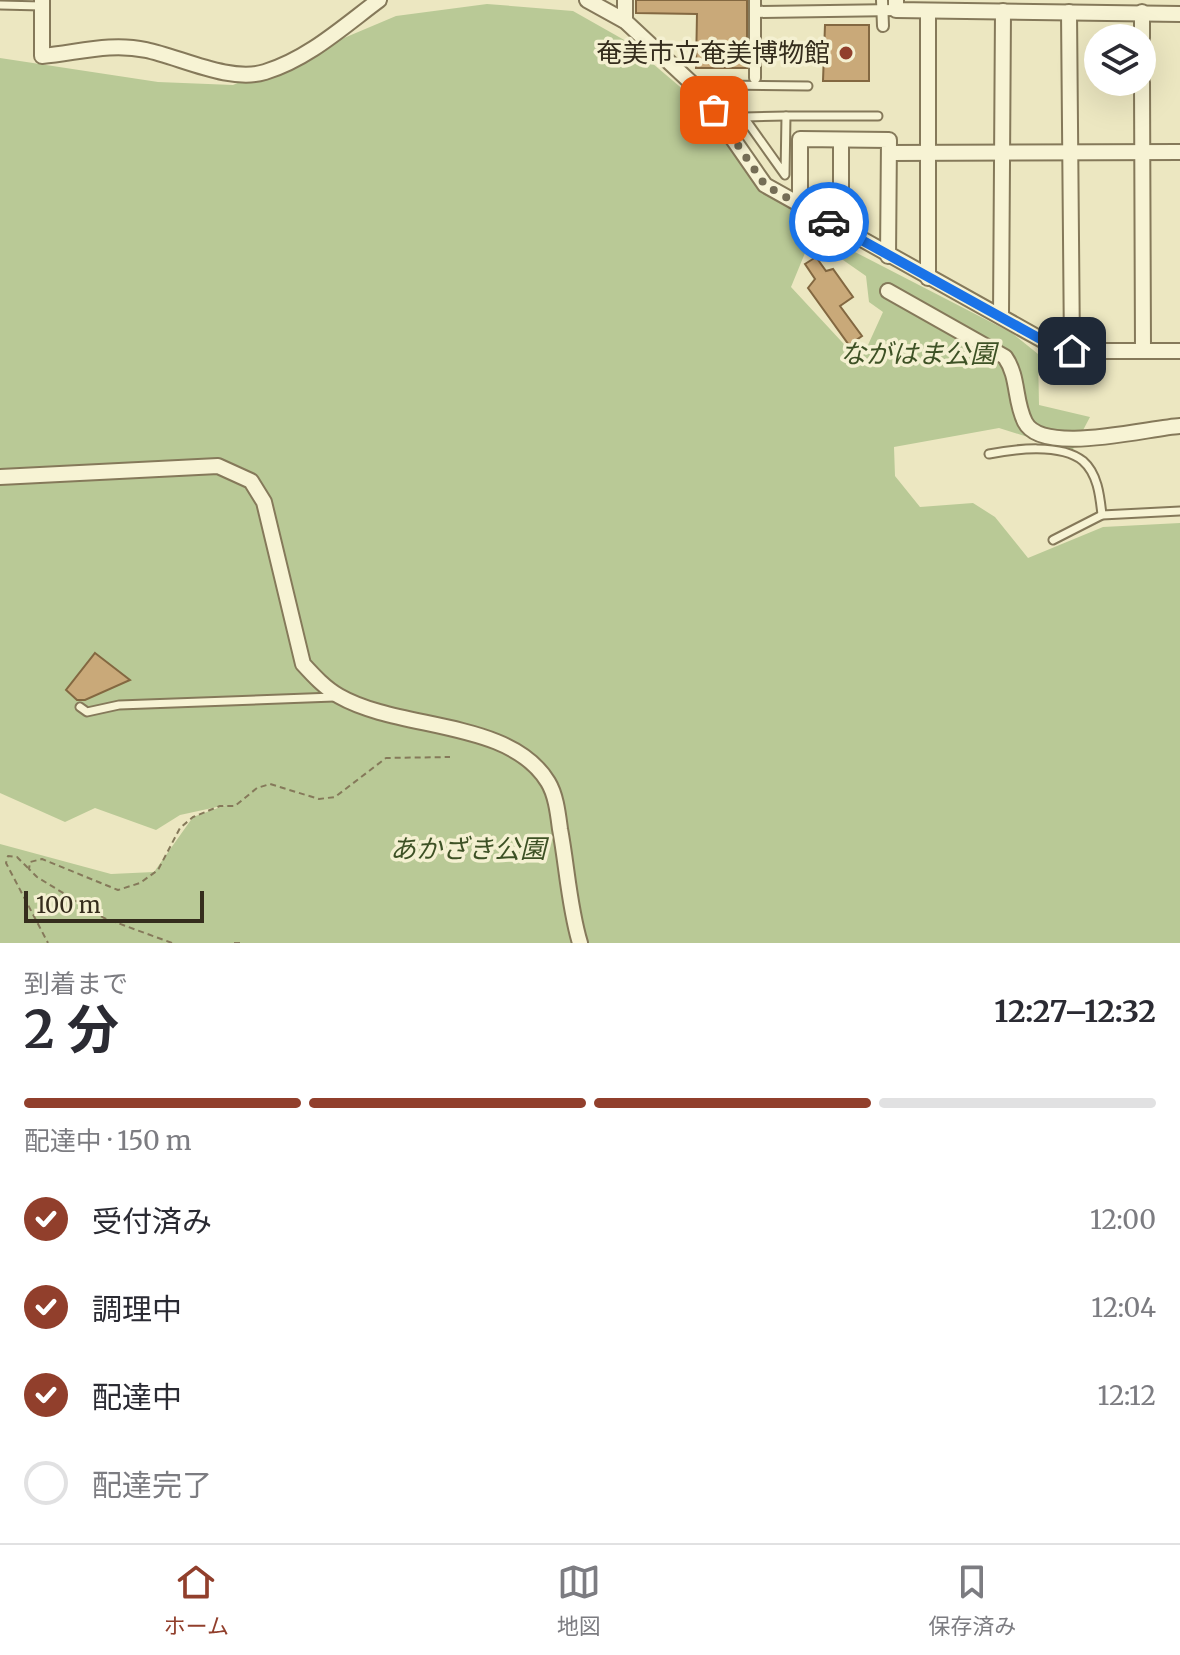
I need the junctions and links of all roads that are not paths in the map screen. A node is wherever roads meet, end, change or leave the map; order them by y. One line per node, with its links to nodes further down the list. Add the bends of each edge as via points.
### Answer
1 (379, 0): 4 (street, via 299,57 262,73 225,71 112,46 42,56)
2 (587, 0): 14 (street)
3 (625, 0): 14 (street)
4 (42, 3): 5 (lane)
5 (0, 5)
6 (860, 5): 7 (street); 8 (street)
7 (889, 5): 9 (street); 16 (street)
8 (755, 6): 17 (street)
9 (928, 11): 10 (street); 29 (street)
10 (1003, 11): 11 (street); 26 (street)
11 (1069, 12): 12 (street); 30 (street)
12 (1142, 12): 13 (street); 15 (street)
13 (1180, 14)
14 (625, 21): 20 (street)
15 (1142, 24)
16 (883, 26)
17 (755, 78)
18 (721, 85): 19 (lane); 20 (lane); 24 (lane)
19 (808, 86)
20 (699, 90): 32 (street, via 765,185)
21 (1142, 96): 31 (street)
22 (786, 116): 23 (lane); 24 (lane); 24 (lane, via 785,175)
23 (878, 116)
24 (744, 117)
25 (841, 140): 28 (street, via 889,140); 32 (street, via 800,139); 33 (street)
26 (1002, 152): 29 (street); 30 (street); 37 (street)
27 (1180, 152): 31 (street)
28 (889, 153): 29 (street); 34 (street)
29 (929, 153): 35 (street)
30 (1069, 153): 31 (street); 38 (street)
31 (1142, 153): 39 (street)
32 (800, 205): 33 (street)
33 (841, 230): 34 (street)
34 (888, 256): 35 (street)
35 (928, 278): 37 (street)
36 (888, 291): 41 (street, via 1005,357 1014,370 1018,406 1037,435 1085,440)
37 (1001, 316): 38 (street)
38 (1072, 351): 39 (street)
39 (1143, 351): 40 (street)
40 (1180, 351)
41 (1180, 426)
42 (989, 454): 45 (lane, via 1040,450 1082,460 1100,492)
43 (0, 477): 47 (street, via 218,466 251,481 264,502 303,664)
44 (1180, 511): 45 (lane)
45 (1102, 515): 46 (lane)
46 (1053, 540)
47 (340, 697): 48 (lane, via 119,705 87,712); 49 (street, via 387,715 508,746 528,758 549,783 557,808)
48 (80, 707)
49 (580, 943)

